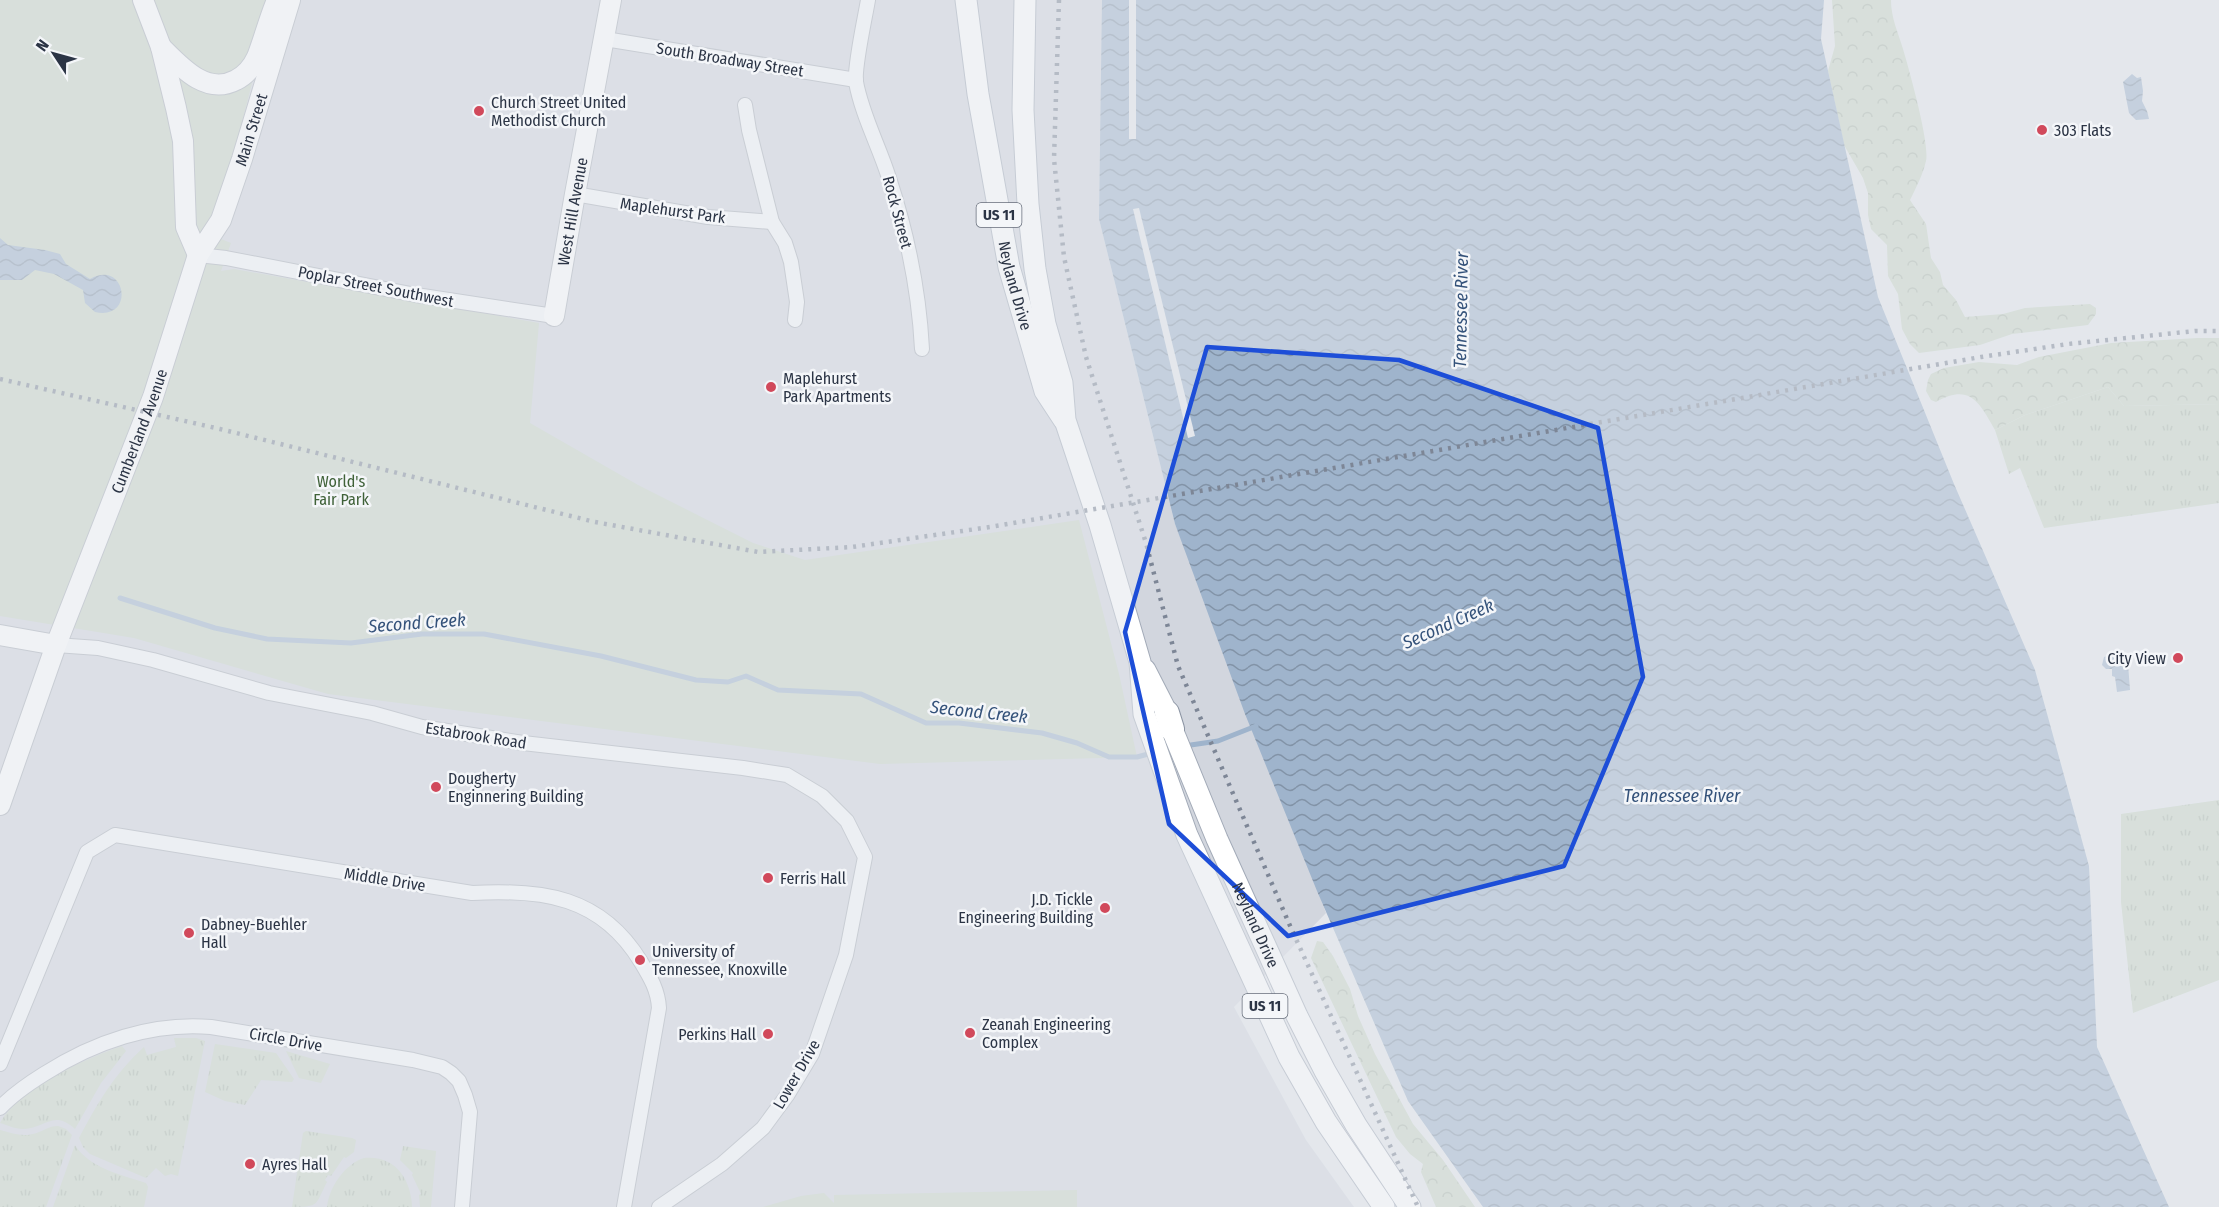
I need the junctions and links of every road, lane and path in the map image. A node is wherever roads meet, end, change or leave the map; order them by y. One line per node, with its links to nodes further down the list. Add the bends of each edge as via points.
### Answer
1 (143, 0): 9 (main road)
2 (277, 0): 9 (main road, via 256,58 246,75 229,84 203,82 182,69)
3 (290, 0): 14 (main road, Main Street, via 221,220)
4 (611, 0): 8 (main road, West Hill Avenue)
5 (868, 0): 10 (street)
6 (966, 0): 18 (main road, Neyland Drive / US 11, via 978,94 1009,267 1045,391)
7 (1024, 0): 18 (main road, Neyland Drive / US 11, via 1023,110 1028,204 1035,269 1062,383)
8 (605, 39): 10 (street, South Broadway Street); 12 (main road, West Hill Avenue)
9 (161, 47): 14 (main road, via 183,141 186,227)
10 (856, 80): 17 (street, Rock Street, via 905,236 920,310)
11 (746, 105): 13 (street)
12 (575, 194): 13 (street, Maplehurst Park, via 708,217); 15 (main road, West Hill Avenue)
13 (772, 222): 16 (street, via 791,262 797,302)
14 (198, 255): 15 (street, Poplar Street Southwest); 20 (main road, Cumberland Avenue, via 153,397)
15 (554, 316)
16 (795, 320)
17 (922, 349)
18 (1065, 420): 21 (main road, Neyland Drive / US 11)
19 (0, 635): 20 (main road)
20 (56, 645): 22 (main road, Cumberland Avenue); 23 (street, Estabrook Road, via 98,648 153,660 269,693 422,727 787,775 822,796 847,821)
21 (1163, 725): 29 (main road, Neyland Drive / US 11, via 1171,791 1187,835 1289,1057 1326,1122); 30 (main road, Neyland Drive / US 11, via 1325,1071)
22 (0, 805)
23 (865, 857): 28 (street, Lower Drive, via 846,955 812,1054 763,1128 722,1164)
24 (0, 1065): 27 (street, Middle Drive, via 87,852 115,836 472,893 550,895 577,903 604,920 633,948 657,990 659,1008)
25 (0, 1108): 26 (street, Circle Drive, via 17,1092 80,1053 120,1038 183,1026 211,1027 413,1060 451,1073 465,1095 470,1112)
26 (462, 1207)
27 (624, 1207)
28 (659, 1207)
29 (1384, 1207)
30 (1410, 1207)

